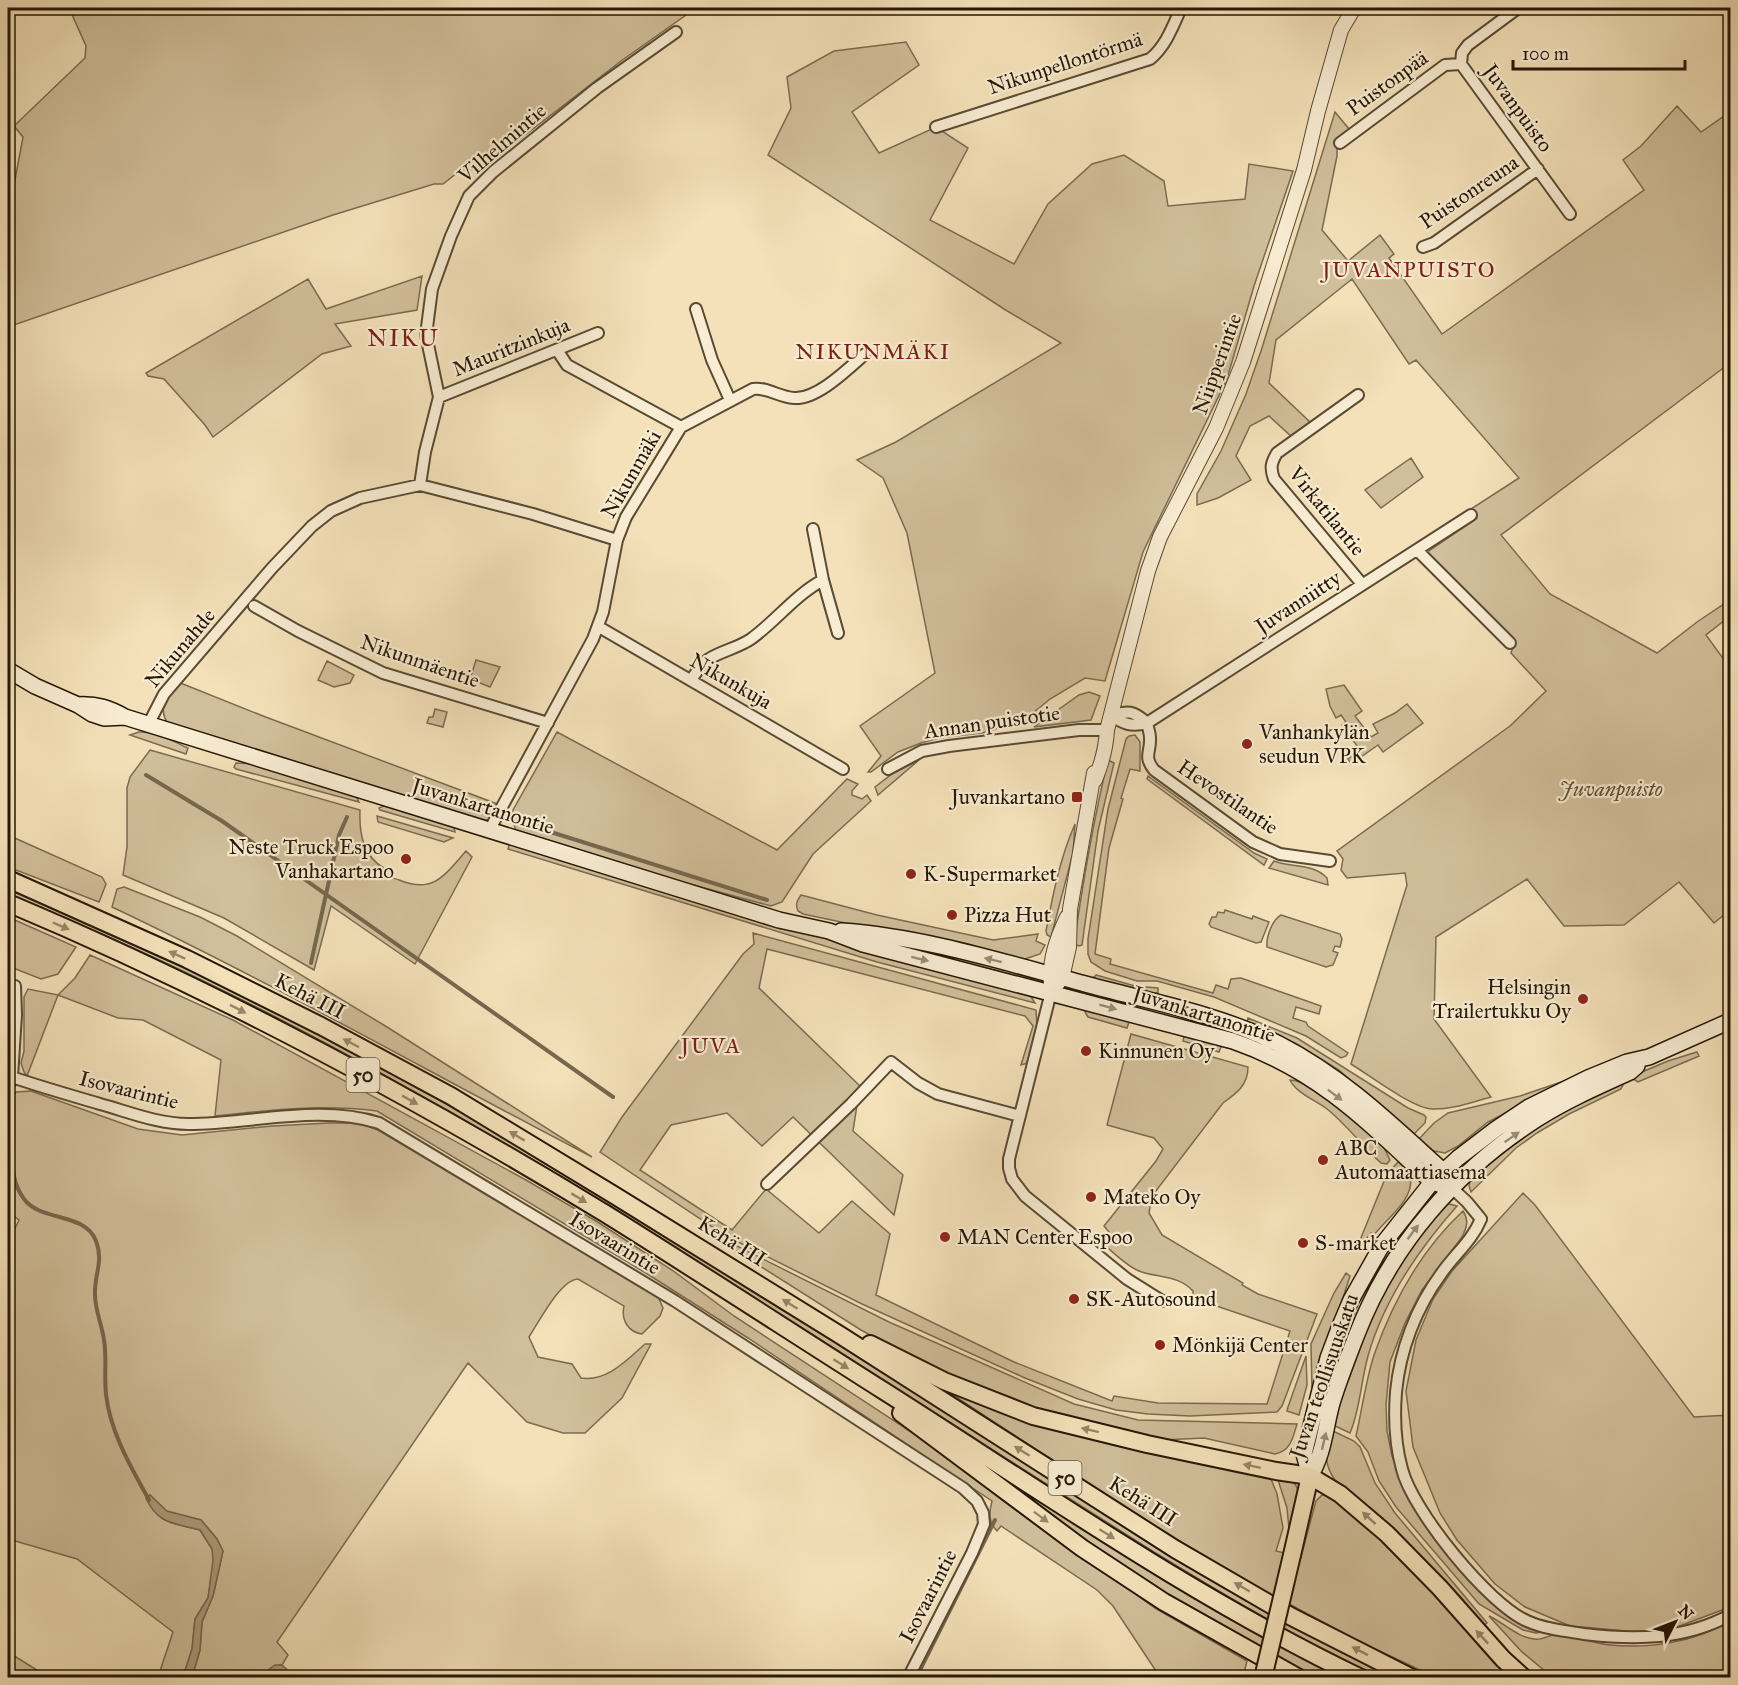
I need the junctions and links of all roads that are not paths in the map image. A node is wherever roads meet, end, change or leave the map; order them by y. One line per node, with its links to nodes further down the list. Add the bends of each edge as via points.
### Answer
1 (1181, 8): 6 (street, Nikunpellontörmä, via 1165,43 1150,59)
2 (1354, 8): 32 (street, Niipperintie, via 1341,30 1304,170 1243,362 1216,429 1160,537 1148,571)
3 (1518, 8): 5 (street, Juvanpuisto, via 1468,45)
4 (676, 32): 16 (street, Vilhelmintie, via 597,88 469,196 432,289 426,335)
5 (1461, 64): 7 (street, Puistonpää, via 1445,65); 8 (street, Juvanpuisto)
6 (936, 127)
7 (1340, 143)
8 (1538, 169): 9 (street, Juvanpuisto); 10 (street, Puistonreuna, via 1434,243)
9 (1570, 214)
10 (1423, 246)
11 (696, 309): 17 (street)
12 (598, 333): 13 (street, Mauritzinkuja)
13 (558, 350): 16 (street, Mauritzinkuja); 18 (street, via 567,365)
14 (865, 354): 17 (street, Nikunmäki, via 838,378 801,398 760,388)
15 (1358, 395): 25 (street, Virkatilantie, via 1277,453 1270,469 1274,479)
16 (439, 398): 19 (street, Vilhelmintie)
17 (730, 400): 18 (street, Nikunmäki)
18 (681, 427): 22 (street, Nikunmäki, via 626,517)
19 (420, 485): 22 (street); 26 (street, Nikunahde, via 360,498 331,511 268,573)
20 (1471, 515): 23 (street, Juvanniitty)
21 (813, 528): 24 (street)
22 (617, 540): 27 (street, Nikunmäki)
23 (1418, 551): 25 (street, Juvanniitty); 29 (street)
24 (823, 580): 28 (street); 31 (street, via 808,588 749,641 702,664)
25 (1362, 584): 34 (street, Juvanniitty)
26 (250, 602): 33 (street, Nikunmäentie, via 383,673); 35 (street, Nikunahde, via 164,694)
27 (598, 627): 31 (street, Nikunkuja); 33 (street, Nikunmäki)
28 (838, 633)
29 (1510, 644)
30 (8, 670): 35 (main road, Juvankartanontie, via 92,714)
31 (691, 680): 37 (street, Nikunkuja)
32 (1110, 715): 34 (street, via 1135,726); 36 (street, Niipperintie)
33 (548, 723): 39 (street, Nikunmäki)
34 (1147, 723): 40 (street, Hevostilantie, via 1151,739 1149,763 1154,770 1253,842 1280,854)
35 (148, 724): 39 (main road, Juvankartanontie)
36 (1107, 730): 38 (street, Annan puistotie, via 949,746 922,751); 44 (street, Niipperintie, via 1094,760 1095,780 1070,909 1069,947)
37 (843, 769)
38 (888, 769)
39 (490, 829): 43 (main road, Juvankartanontie, via 779,920)
40 (1330, 861)
41 (8, 879): 56 (highway, Kehä III / 50, one-way to 41, via 451,1096 187,959)
42 (8, 903): 57 (highway, 50, one-way to 57, via 190,985 443,1118 606,1214)
43 (830, 931): 44 (main road, Juvankartanontie, one-way to 43, via 889,937); 46 (main road, Juvankartanontie, one-way to 46, via 863,944)
44 (1056, 976): 46 (street, Niipperintie); 51 (main road, Juvankartanontie, via 1218,1018 1278,1044 1352,1090)
45 (15, 986): 49 (street)
46 (1052, 992): 50 (street); 52 (main road, Juvankartanontie, one-way to 52, via 1222,1037 1273,1056 1340,1097)
47 (1731, 1021): 48 (main road, Juvan teollisuuskatu)
48 (1649, 1057): 51 (main road, Juvan teollisuuskatu, via 1627,1062 1529,1107); 54 (main road, Juvan teollisuuskatu, one-way to 48, via 1497,1148 1538,1119 1630,1072)
49 (10, 1081): 60 (street, Isovaarintie, via 163,1123 336,1115 379,1123 675,1301 963,1488 977,1501 984,1524)
50 (1020, 1116): 53 (street, via 938,1094 891,1062); 55 (street, via 1009,1158 1012,1179 1019,1189 1127,1279)
51 (1443, 1171): 52 (main road, Juvan teollisuuskatu); 54 (main road, Juvankartanontie)
52 (1432, 1182): 54 (main road, Juvankartanontie); 58 (main road, Juvan teollisuuskatu, via 1382,1245 1340,1326 1304,1454)
53 (767, 1184)
54 (1452, 1188): 58 (main road, Juvan teollisuuskatu, one-way to 54, via 1319,1462 1332,1403 1357,1333 1379,1285 1411,1234); 59 (street, via 1481,1219 1424,1301 1404,1349 1396,1391 1395,1432 1402,1471 1430,1521 1489,1594 1526,1621 1559,1631 1635,1638 1696,1629)
55 (1162, 1300)
56 (840, 1335): 58 (highway, one-way to 56, via 1147,1444 1033,1416 944,1381 874,1345); 64 (highway, Kehä III / 50, one-way to 56, via 1292,1617 1175,1549)
57 (863, 1378): 62 (highway, one-way to 62, via 908,1419 1082,1548 1164,1602); 63 (highway, 50, one-way to 63, via 1228,1607)
58 (1310, 1476): 61 (highway, bridge); 65 (highway, one-way to 58, via 1387,1534 1340,1494)
59 (1731, 1615)
60 (913, 1677)
61 (1263, 1677)
62 (1299, 1677)
63 (1362, 1677)
64 (1413, 1677)
65 (1524, 1677)

